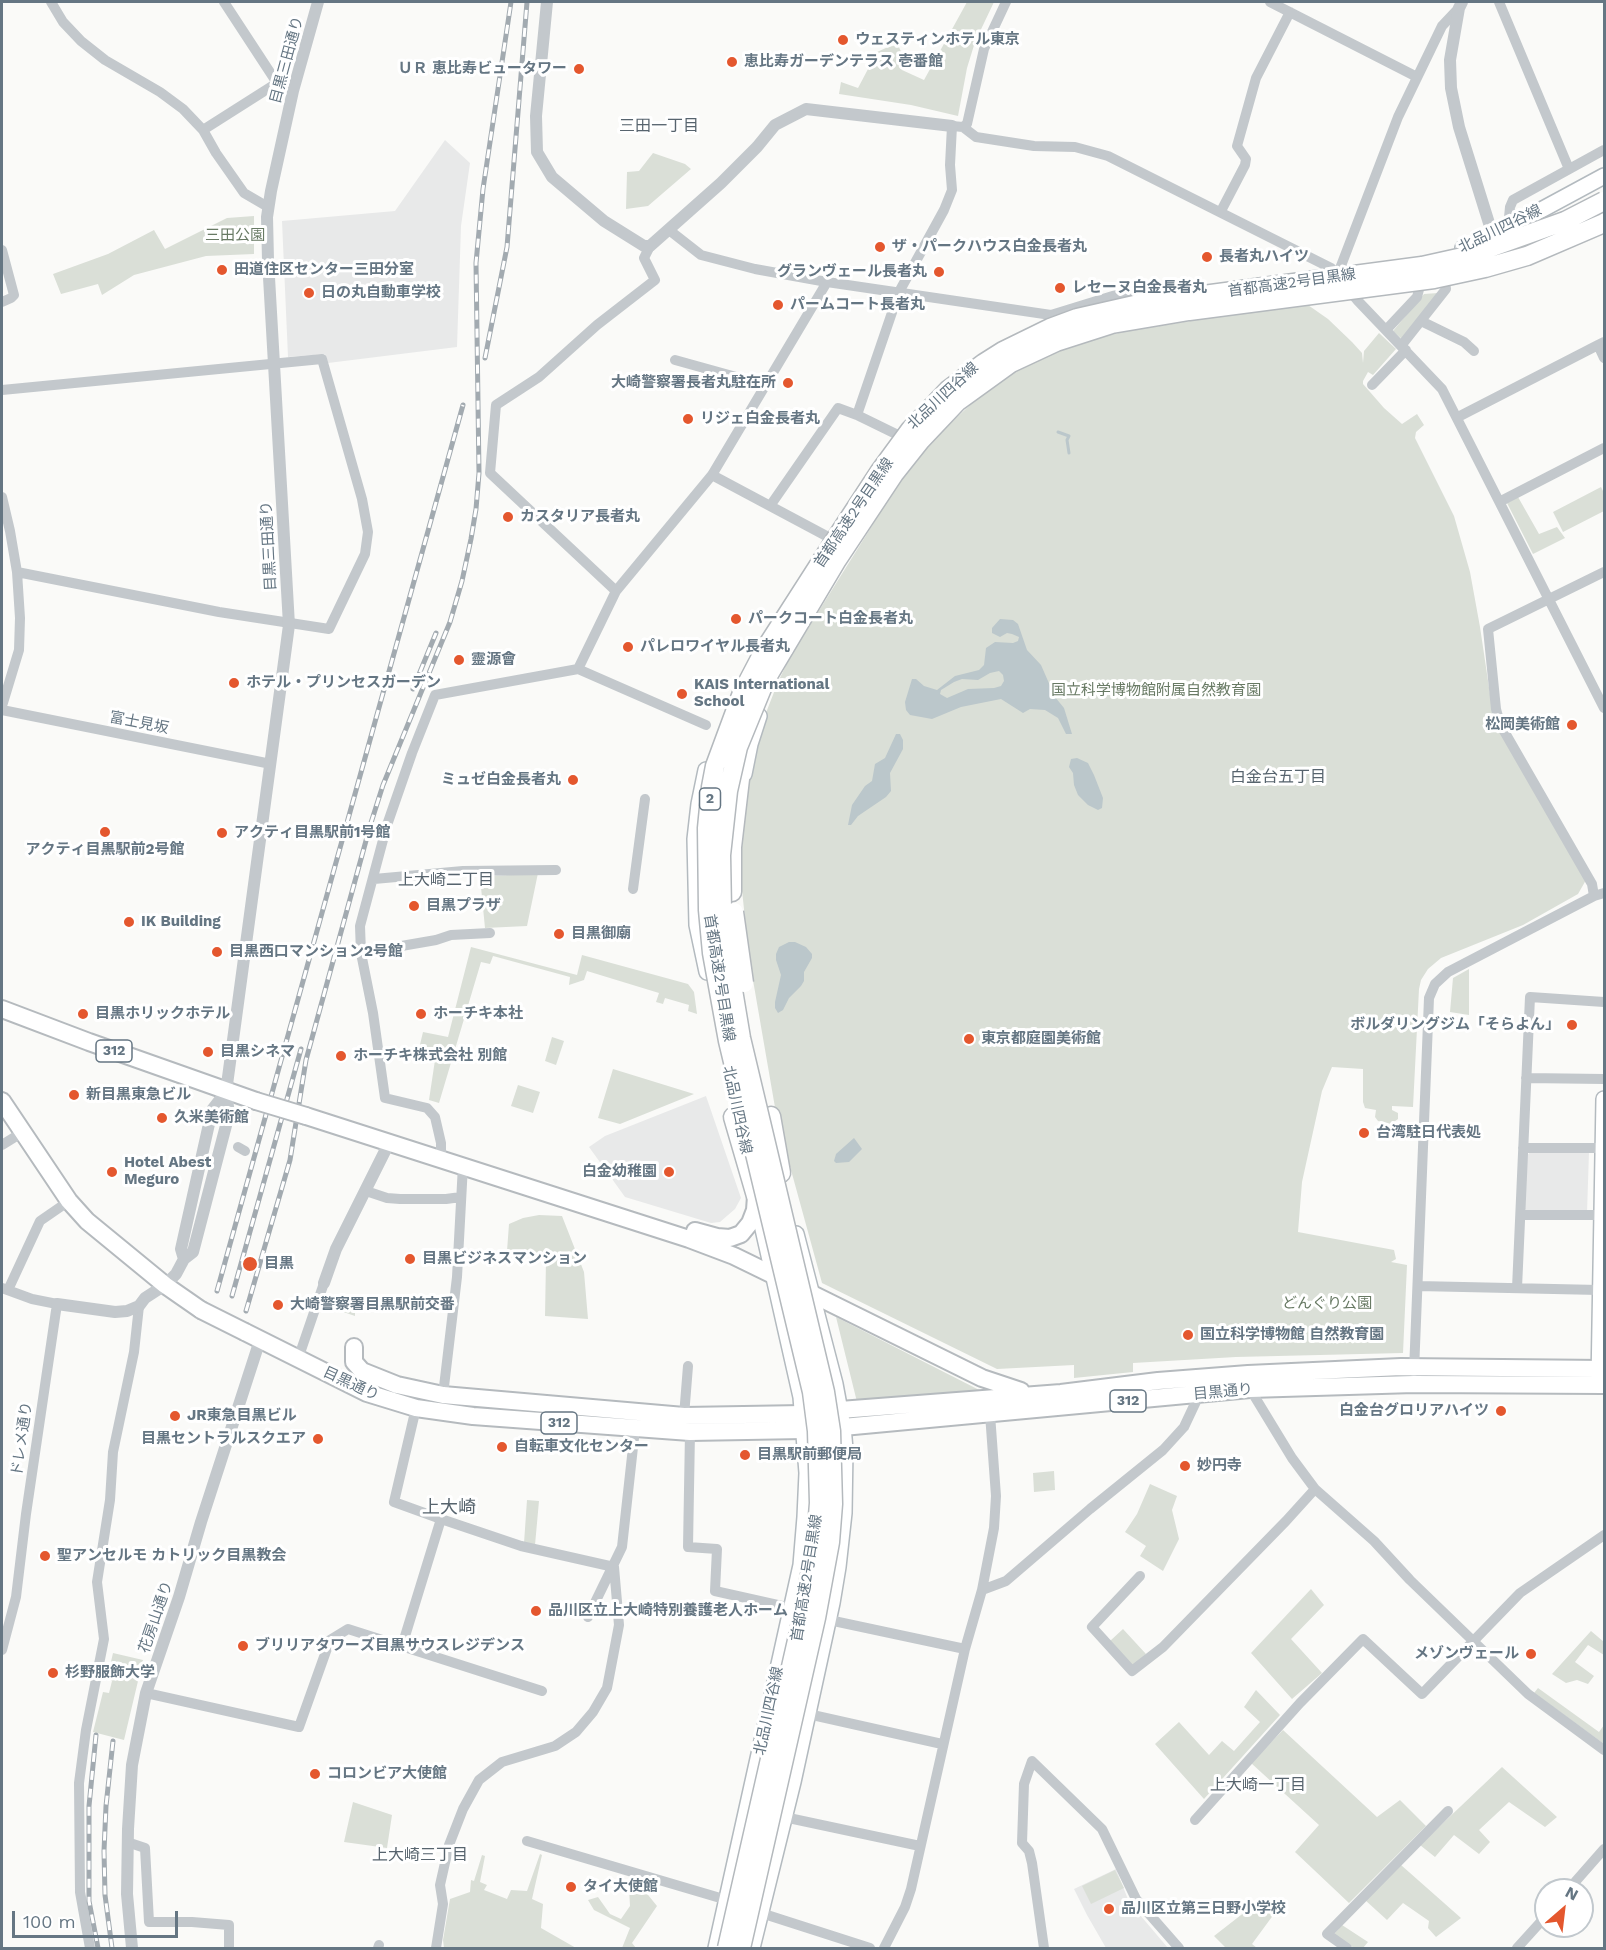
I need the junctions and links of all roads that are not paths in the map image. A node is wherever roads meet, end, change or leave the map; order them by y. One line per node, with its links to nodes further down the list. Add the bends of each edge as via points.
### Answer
1 (51, 2): 14 (street, via 81,41 160,92)
2 (224, 2): 11 (street)
3 (318, 2): 12 (street, 目黒三田通り)
4 (546, 2): 26 (street, via 536,116 537,152 552,177 592,212 639,244)
5 (1006, 2): 13 (street, via 984,49 969,119)
6 (1270, 2): 9 (street)
7 (1498, 2): 16 (street)
8 (1460, 5): 10 (street, via 1442,26); 25 (street, via 1450,60 1450,88)
9 (1290, 12): 10 (street); 20 (street, via 1256,78 1237,146 1246,159 1245,165)
10 (1417, 77): 28 (street)
11 (277, 83): 12 (street); 14 (street)
12 (293, 91): 19 (street, 目黒三田通り)
13 (957, 126): 20 (street, via 976,137 1034,146 1075,147 1108,156); 24 (street, via 806,109 775,125 729,175); 33 (street, via 950,165 952,190)
14 (203, 130): 19 (street, via 244,193)
15 (1605, 150): 16 (street)
16 (1569, 169): 23 (street, via 1513,200)
17 (1605, 176): 23 (main road, 北品川四谷線)
18 (1605, 201): 64 (highway, 首都高速2号目黒線 / 2, bridge, via 1565,221 1467,256 1422,266 1143,303 1077,318 1003,351 948,390 910,430 880,471 765,649 742,693)
19 (268, 207): 43 (street, 目黒三田通り)
20 (1221, 211): 28 (street)
21 (1605, 211): 30 (main road, 北品川四谷線, via 1532,260 1484,276)
22 (1605, 223): 64 (highway, 首都高速2号目黒線 / 2, bridge, via 1527,256 1485,268 1434,279 1112,324 1056,342 1011,363 957,402 894,474)
23 (1508, 228): 25 (main road, 北品川四谷線)
24 (669, 230): 26 (street); 29 (street, via 701,255)
25 (1493, 236): 28 (main road, 北品川四谷線, via 1418,261)
26 (650, 246): 58 (street, via 644,258 654,280 539,377 496,405 490,473)
27 (2, 250): 35 (street, via 14,295)
28 (1337, 271): 34 (street); 49 (main road, 北品川四谷線, via 1126,300 1060,318 981,360 926,407)
29 (828, 282): 33 (street); 44 (street)
30 (1445, 282): 31 (main road, 北品川四谷線); 36 (street, via 1446,289)
31 (1420, 286): 34 (main road, 北品川四谷線); 37 (street, via 1417,297)
32 (1132, 290): 33 (street, via 1051,315)
33 (899, 292): 47 (street)
34 (1354, 297): 37 (street); 88 (main road, 北品川四谷線, via 1132,327 1071,343 1002,375 946,422 900,475 778,671 750,744 740,797 733,914 739,974 756,1075)
35 (2, 302)
36 (1421, 321): 39 (street); 40 (street)
37 (1386, 330): 39 (street)
38 (1601, 344): 41 (street); 48 (street)
39 (1403, 348): 45 (street); 48 (street, via 1442,389)
40 (1474, 351)
41 (1605, 358)
42 (675, 360): 44 (street)
43 (274, 364): 46 (street); 60 (street, 目黒三田通り); 60 (street, via 322,359 368,532 365,554 329,629)
44 (765, 385): 51 (street)
45 (1372, 386)
46 (2, 390)
47 (857, 415): 49 (street); 54 (street, via 838,408)
48 (1458, 417): 53 (street)
49 (900, 436): 55 (main road, 北品川四谷線)
50 (1605, 448): 53 (street)
51 (712, 475): 54 (street); 58 (street)
52 (2, 497): 56 (street)
53 (1501, 501): 59 (street)
54 (770, 506): 55 (street)
55 (832, 539): 90 (main road, 北品川四谷線, via 734,698 709,760 699,804 695,839 697,925)
56 (17, 572): 60 (street); 62 (street, via 19,650)
57 (1603, 576): 59 (street)
58 (616, 591): 61 (street)
59 (1550, 599): 63 (street); 71 (street, via 1488,629 1496,710 1500,724)
60 (289, 624): 66 (street, 目黒三田通り)
61 (578, 669): 65 (street); 69 (street, via 435,695 387,825)
62 (2, 708): 66 (street, 富士見坂)
63 (1605, 708)
64 (739, 721): 88 (highway, bridge, via 732,892 748,1015); 90 (highway, bridge, via 713,761 705,791 697,841 695,904 733,1118); 159 (highway, 首都高速2号目黒線 / 2, bridge, via 715,766 707,828 712,953 747,1123 812,1392 819,1503 803,1614); 160 (highway, 首都高速2号目黒線 / 2, bridge, via 722,829 726,948 741,1038 825,1392 831,1431 833,1504 816,1618)
65 (706, 725)
66 (271, 764): 78 (street, 目黒三田通り)
67 (645, 799): 70 (street)
68 (556, 870): 69 (street, via 463,871)
69 (374, 879): 73 (street, via 360,926)
70 (633, 889)
71 (1599, 894): 100 (street, via 1448,972 1434,984 1429,998)
72 (490, 933): 73 (street, via 451,936)
73 (361, 953): 86 (street, via 385,1098 427,1108 435,1117)
74 (1605, 1002): 76 (street, via 1530,997)
75 (2, 1009): 78 (main road, 312)
76 (1526, 1078): 77 (street); 84 (street)
77 (1605, 1079)
78 (226, 1092): 82 (main road, 312, bridge); 96 (street, via 212,1110 181,1249); 96 (street, via 228,1118 194,1252)
79 (1605, 1099): 85 (main road)
80 (2, 1101): 81 (main road, 目黒通り / 312)
81 (23, 1131): 83 (street); 92 (main road, 目黒通り / 312)
82 (390, 1141): 86 (main road, 312); 89 (street)
83 (2, 1145)
84 (1523, 1148): 85 (street); 94 (street)
85 (1604, 1148): 95 (main road)
86 (441, 1158): 87 (main road, 312)
87 (463, 1165): 91 (street); 93 (main road, 312)
88 (781, 1175): 104 (main road, 北品川四谷線)
89 (366, 1191): 91 (street, via 400,1199); 98 (street, via 336,1249)
90 (756, 1196): 93 (main road, via 750,1223 741,1234 730,1238); 97 (main road, 北品川四谷線)
91 (461, 1197): 116 (street, via 457,1277)
92 (69, 1201): 99 (main road, 目黒通り / 312, via 100,1233); 102 (street, via 40,1221)
93 (615, 1214): 97 (main road, 312)
94 (1521, 1215): 95 (street); 101 (street)
95 (1601, 1215): 103 (main road)
96 (184, 1259): 99 (street)
97 (773, 1275): 121 (main road, 北品川四谷線)
98 (324, 1283): 109 (street)
99 (165, 1285): 106 (street); 107 (main road, 目黒通り / 312, bridge, via 201,1310)
100 (1418, 1286): 101 (street); 111 (street)
101 (1517, 1288): 103 (street)
102 (5, 1289): 105 (street)
103 (1599, 1290): 112 (main road)
104 (812, 1294): 114 (main road, 目黒通り / 312, via 982,1378 1029,1393); 118 (main road, 北品川四谷線)
105 (57, 1304): 106 (street, via 115,1312); 137 (street, ドレメ通り, via 16,1597)
106 (139, 1306): 154 (street, via 134,1352 113,1452 98,1582 104,1639 79,1783 81,1892)
107 (252, 1336): 109 (main road, 目黒通り / 312); 139 (street, 花房山通り, via 204,1513)
108 (354, 1347): 116 (main road, 目黒通り / 312, via 354,1362 362,1371 397,1385)
109 (298, 1359): 117 (main road, 目黒通り / 312, via 367,1393)
110 (688, 1366): 120 (street)
111 (1414, 1376): 112 (main road, 目黒通り / 312); 113 (main road, 目黒通り / 312); 114 (main road, 目黒通り / 312, via 1248,1374)
112 (1602, 1377)
113 (1251, 1389): 115 (main road, 目黒通り / 312); 125 (street)
114 (1061, 1393): 118 (main road, 目黒通り / 312)
115 (1200, 1393): 119 (main road, 目黒通り / 312); 130 (street, via 1184,1427 1163,1450 1006,1581)
116 (443, 1395): 120 (main road, 目黒通り / 312)
117 (416, 1408): 123 (main road, 目黒通り / 312); 126 (street, via 394,1502)
118 (840, 1410): 122 (main road, 北品川四谷線)
119 (990, 1414): 122 (main road, 目黒通り / 312); 130 (street, via 996,1496)
120 (684, 1416): 121 (main road, 目黒通り / 312)
121 (804, 1422): 124 (main road, 目黒通り / 312); 131 (main road, 北品川四谷線, via 805,1517 801,1565)
122 (843, 1427): 133 (main road, 北品川四谷線, via 844,1513)
123 (635, 1429): 124 (main road, 目黒通り / 312); 128 (street, via 622,1547)
124 (690, 1432): 131 (street, via 688,1547 717,1549 715,1591)
125 (1315, 1489): 129 (street, via 1163,1647 1132,1671 1092,1627); 134 (street)
126 (441, 1520): 128 (street, via 521,1546); 135 (street)
127 (1605, 1535): 134 (street, via 1521,1593)
128 (614, 1567): 132 (street); 157 (street, via 619,1625 608,1688 576,1732 555,1746 502,1762 479,1780 449,1845 440,1885 444,1904)
129 (1140, 1576)
130 (982, 1590): 136 (street)
131 (791, 1608): 151 (main road, 北品川四谷線)
132 (588, 1617)
133 (829, 1620): 136 (street); 140 (main road, 北品川四谷線)
134 (1474, 1640): 142 (street, via 1528,1694); 145 (street, via 1422,1694 1363,1639)
135 (402, 1646): 138 (street); 139 (street, via 348,1629 330,1640 299,1727)
136 (965, 1649): 141 (street)
137 (2, 1650)
138 (542, 1690)
139 (146, 1693): 147 (street, 花房山通り, via 132,1765)
140 (807, 1714): 141 (street); 144 (main road, 北品川四谷線)
141 (942, 1744): 148 (street)
142 (1605, 1750)
143 (1448, 1811): 166 (street, via 1327,1934)
144 (784, 1817): 148 (street); 152 (main road, 北品川四谷線)
145 (1195, 1820)
146 (527, 1841): 151 (street)
147 (128, 1842): 155 (street, 花房山通り); 156 (street, via 145,1848 149,1922 229,1925)
148 (920, 1846): 163 (street, via 905,1907)
149 (1605, 1849): 150 (street)
150 (1579, 1878)
151 (727, 1900): 158 (main road, 北品川四谷線)
152 (761, 1913): 161 (main road, 北品川四谷線); 162 (street)
153 (1534, 1929): 167 (street)
154 (90, 1948)
155 (132, 1948)
156 (229, 1948)
157 (436, 1948)
158 (716, 1948)
159 (727, 1948)
160 (741, 1948)
161 (752, 1948)
162 (870, 1948)
163 (884, 1948)
164 (1044, 1948): 165 (street, via 1032,1863 1022,1843 1024,1784 1032,1761 1102,1829 1136,1899)
165 (1179, 1948)
166 (1347, 1948)
167 (1517, 1948)

